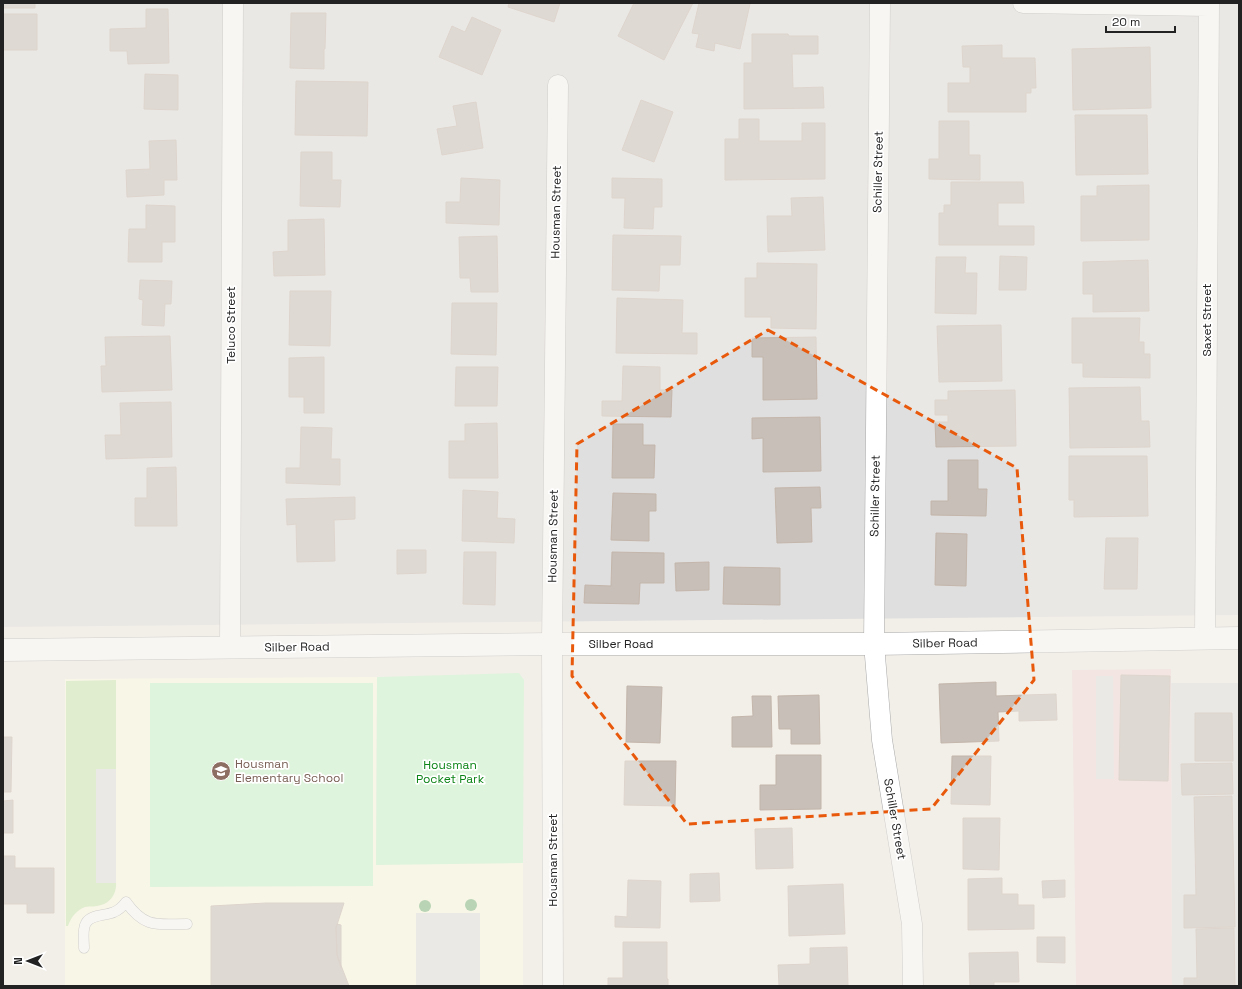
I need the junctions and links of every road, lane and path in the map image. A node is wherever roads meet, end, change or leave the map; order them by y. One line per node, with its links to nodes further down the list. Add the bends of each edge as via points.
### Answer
1 (233, 3): 10 (street, Teluco Street)
2 (880, 3): 9 (street, Schiller Street)
3 (1023, 3): 4 (street)
4 (1209, 4): 6 (street, Saxet Street)
5 (558, 85): 8 (street, Housman Street)
6 (1204, 638): 7 (street, Silber Road); 9 (street, Silber Road)
7 (1239, 638)
8 (552, 644): 9 (street, Silber Road); 10 (street, Silber Road); 14 (street, Housman Street)
9 (874, 644): 15 (street, Schiller Street, via 882,740 912,924)
10 (230, 648): 11 (street, Silber Road)
11 (3, 650)
12 (187, 924): 13 (lane, via 158,924 143,920 126,902 116,911 93,917 86,923)
13 (84, 948)
14 (553, 986)
15 (913, 986)

